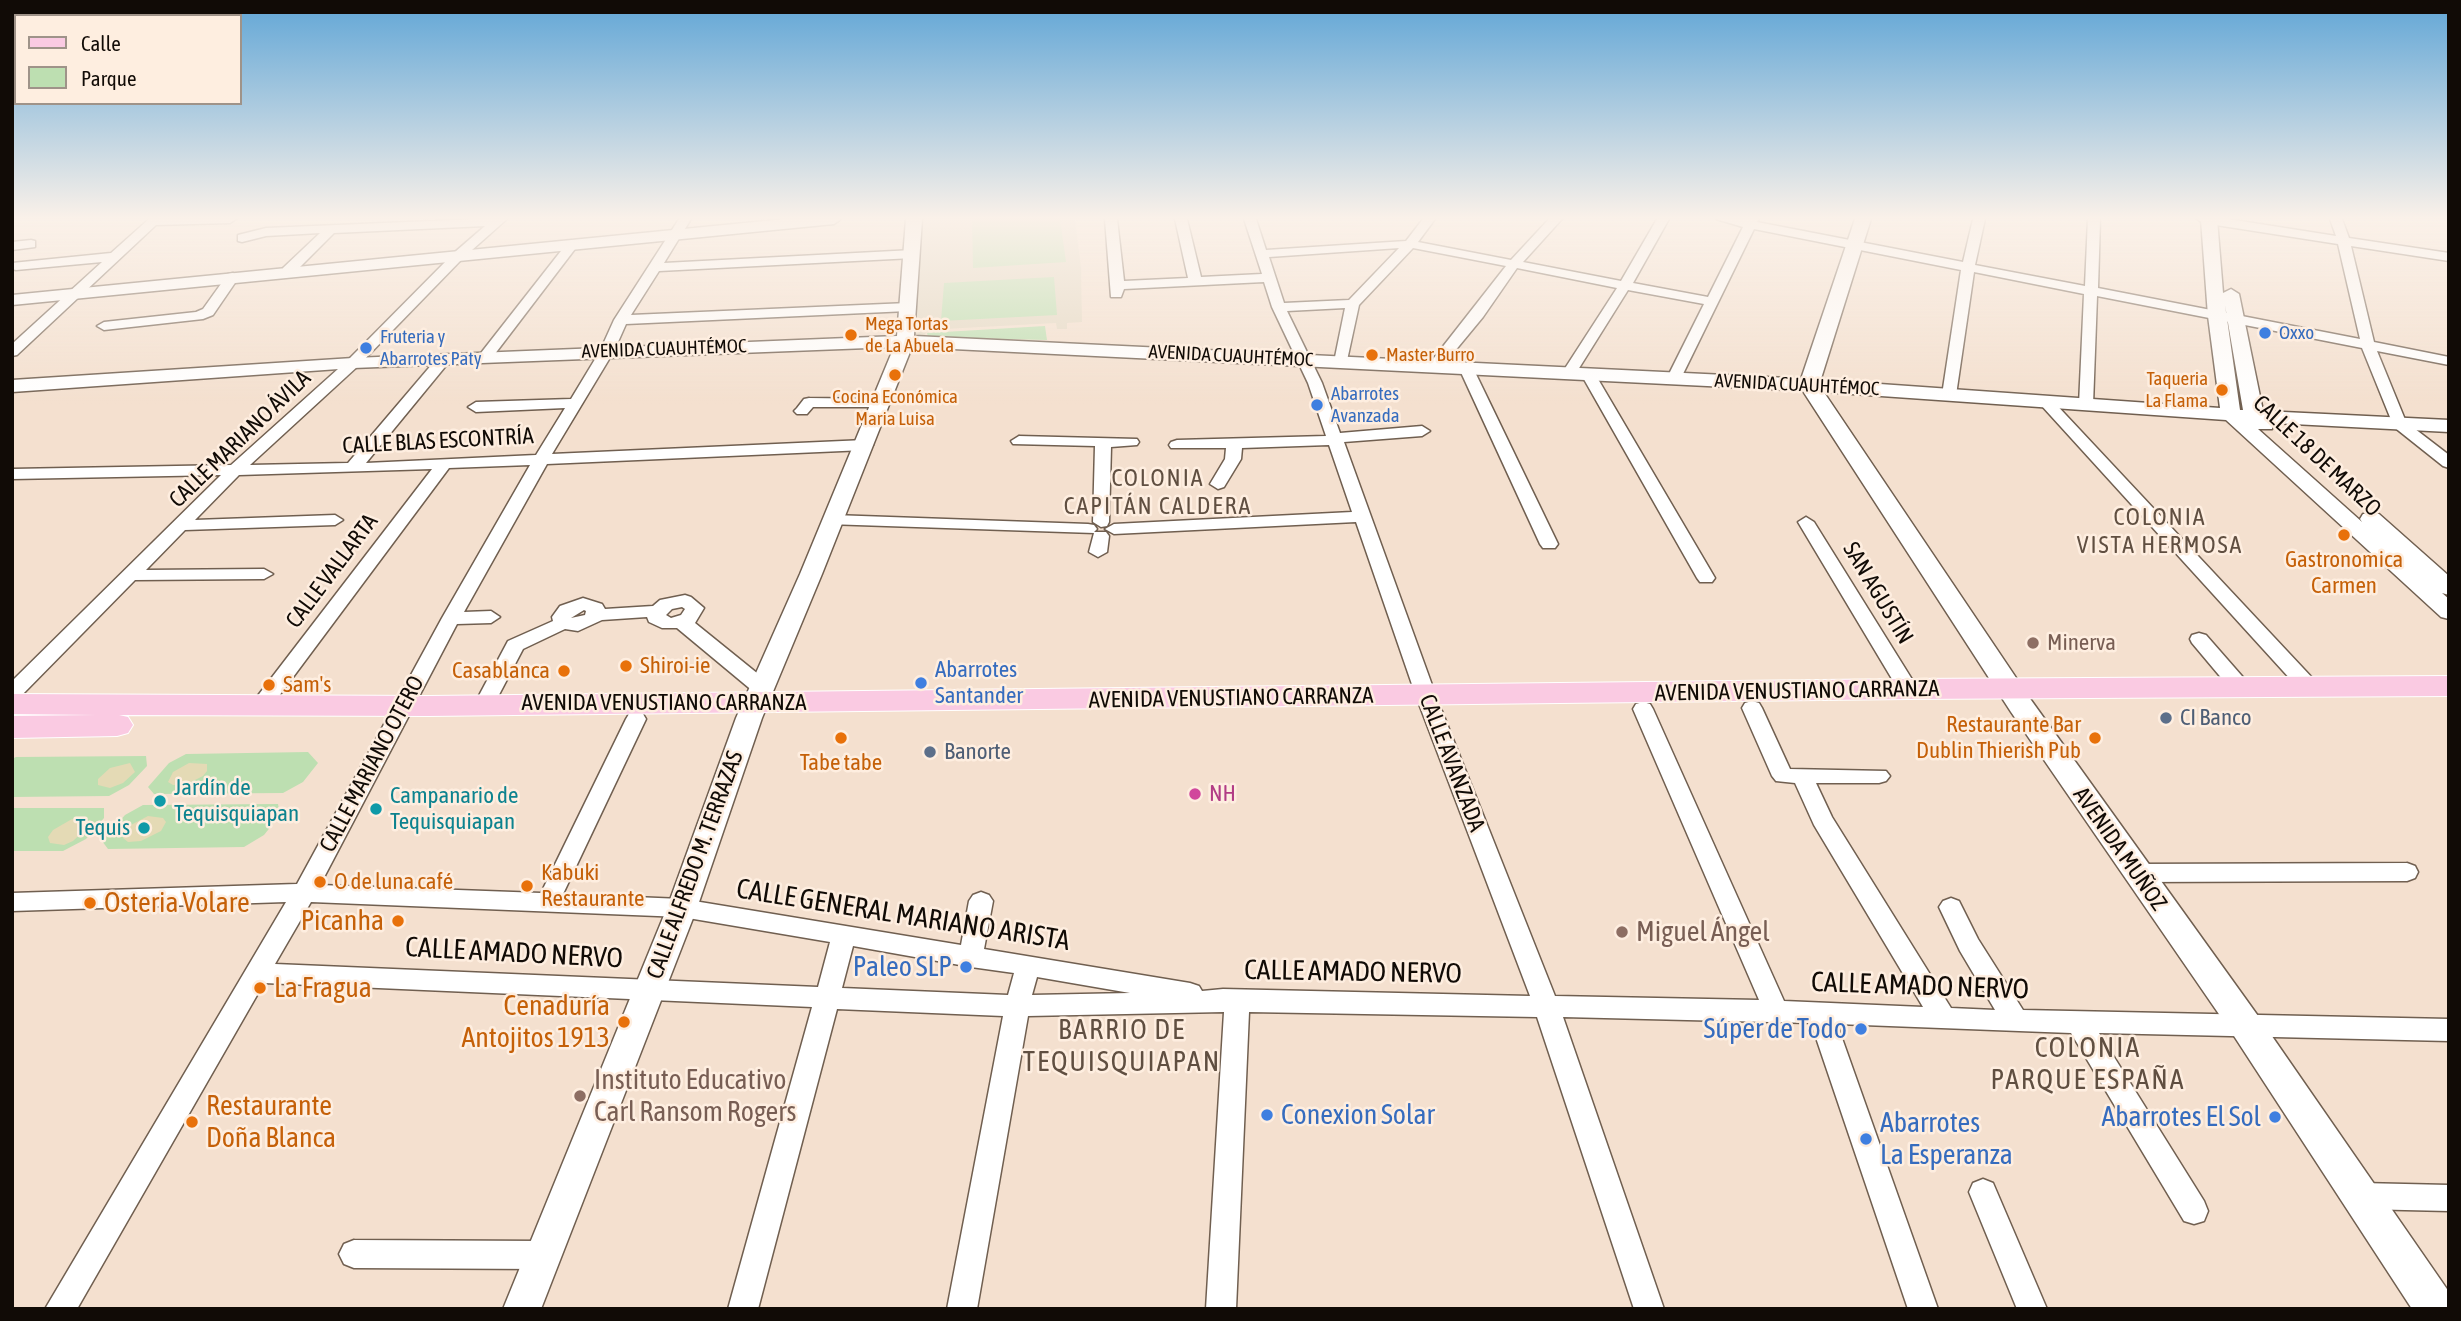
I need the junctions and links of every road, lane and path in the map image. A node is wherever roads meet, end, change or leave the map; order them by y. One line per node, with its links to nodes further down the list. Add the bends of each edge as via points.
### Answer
1 (91, 281): 25 (street)
2 (198, 281): 25 (street)
3 (230, 281): 33 (street, via 208,312 198,316)
4 (434, 281): 43 (street, CALLE MARIANO ÁVILA)
5 (544, 281): 38 (street)
6 (646, 281): 32 (street, CALLE MARIANO OTERO)
7 (910, 281): 29 (street, CALLE ALFREDO M. TERRAZAS)
8 (1116, 281): 9 (street, via 1117,289)
9 (1195, 281): 10 (street)
10 (1204, 281)
11 (1269, 281): 30 (street, CALLE AVANZADA)
12 (1375, 281): 28 (street)
13 (1502, 281): 44 (street)
14 (1602, 281): 23 (street)
15 (1628, 281): 23 (street)
16 (1723, 281): 27 (street)
17 (1843, 281): 49 (main road)
18 (1966, 281): 52 (street)
19 (2037, 281): 24 (street)
20 (2091, 281): 24 (street)
21 (2221, 281): 31 (street, CALLE 18 DE MARZO)
22 (2353, 281): 35 (street)
23 (1625, 285): 27 (street); 46 (street)
24 (2090, 291): 31 (street); 56 (street)
25 (79, 293): 26 (street); 37 (street)
26 (12, 300)
27 (1712, 302): 48 (street)
28 (1353, 304): 30 (street); 42 (street)
29 (908, 307): 32 (street); 34 (street, CALLE ALFREDO M. TERRAZAS)
30 (1279, 307): 40 (street, CALLE AVANZADA)
31 (2225, 318): 35 (street); 59 (street, CALLE 18 DE MARZO); 60 (street, CALLE 18 DE MARZO)
32 (621, 320): 36 (street, CALLE MARIANO OTERO)
33 (104, 326)
34 (905, 341): 36 (street, AVENIDA CUAUHTÉMOC); 40 (street, AVENIDA CUAUHTÉMOC); 53 (street, CALLE ALFREDO M. TERRAZAS)
35 (2368, 345): 41 (street); 61 (street)
36 (607, 351): 38 (street, AVENIDA CUAUHTÉMOC); 55 (street, CALLE MARIANO OTERO)
37 (12, 352)
38 (486, 356): 39 (street, AVENIDA CUAUHTÉMOC)
39 (444, 359): 43 (street, AVENIDA CUAUHTÉMOC); 74 (street)
40 (1303, 360): 42 (street, AVENIDA CUAUHTÉMOC); 64 (street, CALLE AVANZADA)
41 (2449, 361)
42 (1341, 362): 44 (street, AVENIDA CUAUHTÉMOC)
43 (353, 363): 50 (street, AVENIDA CUAUHTÉMOC); 75 (street, CALLE MARIANO ÁVILA)
44 (1435, 366): 45 (street, AVENIDA CUAUHTÉMOC)
45 (1466, 368): 46 (street, AVENIDA CUAUHTÉMOC); 84 (street)
46 (1569, 373): 47 (street, AVENIDA CUAUHTÉMOC)
47 (1588, 374): 48 (street, AVENIDA CUAUHTÉMOC); 87 (street)
48 (1674, 378): 49 (street, AVENIDA CUAUHTÉMOC)
49 (1809, 385): 52 (street, AVENIDA CUAUHTÉMOC); 98 (main road, AVENIDA MUÑOZ)
50 (12, 386)
51 (806, 389): 53 (street)
52 (1949, 395): 54 (street, AVENIDA CUAUHTÉMOC)
53 (883, 396): 58 (street, via 809,402); 69 (street, CALLE ALFREDO M. TERRAZAS)
54 (2046, 402): 56 (street, AVENIDA CUAUHTÉMOC); 95 (street)
55 (576, 403): 57 (street); 71 (street, CALLE MARIANO OTERO)
56 (2086, 405): 59 (street, AVENIDA CUAUHTÉMOC)
57 (476, 407)
58 (802, 411)
59 (2231, 415): 60 (street, AVENIDA CUAUHTÉMOC); 89 (street, CALLE 18 DE MARZO)
60 (2254, 416): 61 (street, AVENIDA CUAUHTÉMOC); 88 (street, CALLE 18 DE MARZO)
61 (2399, 424): 62 (street, AVENIDA CUAUHTÉMOC); 72 (street)
62 (2449, 426)
63 (1422, 431): 64 (street)
64 (1334, 439): 68 (street); 78 (street, CALLE AVANZADA)
65 (1019, 441): 66 (street)
66 (1103, 442): 67 (street); 83 (street)
67 (1131, 443)
68 (1234, 443): 70 (street); 77 (street, via 1233,459)
69 (865, 445): 71 (street, CALLE BLAS ESCONTRÍA); 80 (street, CALLE ALFREDO M. TERRAZAS)
70 (1177, 446)
71 (542, 458): 73 (street, CALLE BLAS ESCONTRÍA); 91 (street, CALLE MARIANO OTERO)
72 (2449, 463)
73 (444, 464): 74 (street, CALLE BLAS ESCONTRÍA); 104 (street, CALLE VALLARTA)
74 (353, 468): 75 (street, CALLE BLAS ESCONTRÍA)
75 (233, 472): 76 (street, CALLE BLAS ESCONTRÍA); 82 (street, CALLE MARIANO ÁVILA)
76 (15, 476)
77 (1218, 484)
78 (1361, 517): 83 (street); 103 (street, CALLE AVANZADA)
79 (335, 520): 82 (street)
80 (833, 520): 83 (street); 100 (street, CALLE ALFREDO M. TERRAZAS)
81 (1806, 522): 96 (street, SAN AGUSTÍN)
82 (183, 525): 86 (street, CALLE MARIANO ÁVILA)
83 (1100, 534)
84 (1549, 544)
85 (264, 574): 86 (street)
86 (130, 575): 97 (street, CALLE MARIANO ÁVILA)
87 (1706, 578)
88 (2449, 588)
89 (2449, 612)
90 (491, 617): 91 (street)
91 (451, 618): 107 (street, CALLE MARIANO OTERO)
92 (2199, 639): 94 (street)
93 (2449, 686): 95 (main road, AVENIDA VENUSTIANO CARRANZA)
94 (2241, 688): 95 (main road, AVENIDA VENUSTIANO CARRANZA); 98 (main road, AVENIDA VENUSTIANO CARRANZA)
95 (2310, 688)
96 (1908, 689): 98 (main road, AVENIDA VENUSTIANO CARRANZA); 103 (main road, AVENIDA VENUSTIANO CARRANZA)
97 (12, 693)
98 (2016, 697): 99 (main road, AVENIDA VENUSTIANO CARRANZA); 105 (main road, AVENIDA VENUSTIANO CARRANZA); 112 (main road, AVENIDA MUÑOZ)
99 (2449, 702)
100 (755, 703): 102 (main road, AVENIDA VENUSTIANO CARRANZA); 102 (street, via 682,622 695,612 690,603 673,602 657,611 596,615 593,606 578,605 563,613 563,623 516,645); 103 (main road, AVENIDA VENUSTIANO CARRANZA); 108 (main road, AVENIDA VENUSTIANO CARRANZA); 119 (street, CALLE ALFREDO M. TERRAZAS)
101 (12, 704): 104 (main road, AVENIDA VENUSTIANO CARRANZA)
102 (484, 705): 107 (main road, AVENIDA VENUSTIANO CARRANZA)
103 (1430, 705): 106 (main road, AVENIDA VENUSTIANO CARRANZA); 128 (street, CALLE AVANZADA)
104 (260, 707): 107 (main road, AVENIDA VENUSTIANO CARRANZA)
105 (1752, 708): 106 (main road, AVENIDA VENUSTIANO CARRANZA); 110 (street, via 1783,776)
106 (1643, 709): 129 (street)
107 (401, 713): 108 (main road, AVENIDA VENUSTIANO CARRANZA); 109 (main road, AVENIDA VENUSTIANO CARRANZA); 114 (street, CALLE MARIANO OTERO)
108 (636, 719): 117 (street)
109 (12, 727)
110 (1802, 776): 111 (street); 131 (street, via 1822,819)
111 (1879, 776)
112 (2137, 873): 113 (street); 134 (main road, AVENIDA MUÑOZ)
113 (2407, 873)
114 (304, 893): 116 (street, CALLE GENERAL MARIANO ARISTA); 117 (street, CALLE GENERAL MARIANO ARISTA); 123 (street, CALLE MARIANO OTERO)
115 (981, 901): 121 (street)
116 (12, 902)
117 (548, 902): 119 (street, CALLE GENERAL MARIANO ARISTA)
118 (1951, 906): 132 (street, via 1968,944)
119 (682, 908): 120 (street, CALLE GENERAL MARIANO ARISTA); 124 (street, CALLE ALFREDO M. TERRAZAS)
120 (844, 935): 121 (street, CALLE GENERAL MARIANO ARISTA); 125 (street)
121 (971, 957): 122 (street, CALLE GENERAL MARIANO ARISTA)
122 (1028, 966): 126 (street, CALLE GENERAL MARIANO ARISTA); 127 (street)
123 (256, 973): 124 (street, CALLE AMADO NERVO); 142 (street, CALLE MARIANO OTERO)
124 (649, 991): 125 (street, CALLE AMADO NERVO); 141 (street, CALLE ALFREDO M. TERRAZAS)
125 (825, 999): 127 (street, CALLE AMADO NERVO); 144 (street)
126 (1237, 1001): 127 (street, CALLE AMADO NERVO); 128 (street, CALLE AMADO NERVO); 146 (street)
127 (1017, 1006): 145 (street)
128 (1547, 1008): 129 (street, CALLE AMADO NERVO); 147 (street, CALLE AVANZADA)
129 (1776, 1012): 130 (street, CALLE AMADO NERVO)
130 (1821, 1014): 131 (street, CALLE AMADO NERVO); 148 (street)
131 (1944, 1019): 132 (street, CALLE AMADO NERVO)
132 (2016, 1021): 133 (street, CALLE AMADO NERVO)
133 (2078, 1022): 134 (street, CALLE AMADO NERVO); 139 (street)
134 (2246, 1026): 135 (street, CALLE AMADO NERVO); 137 (main road, AVENIDA MUÑOZ)
135 (2449, 1030)
136 (1983, 1192): 149 (street)
137 (2361, 1196): 138 (street); 150 (main road, AVENIDA MUÑOZ)
138 (2449, 1198)
139 (2194, 1211)
140 (354, 1254): 141 (street)
141 (542, 1255): 143 (street, CALLE ALFREDO M. TERRAZAS)
142 (60, 1309)
143 (522, 1309)
144 (743, 1309)
145 (962, 1309)
146 (1221, 1309)
147 (1649, 1309)
148 (1923, 1309)
149 (2032, 1309)
150 (2437, 1309)

